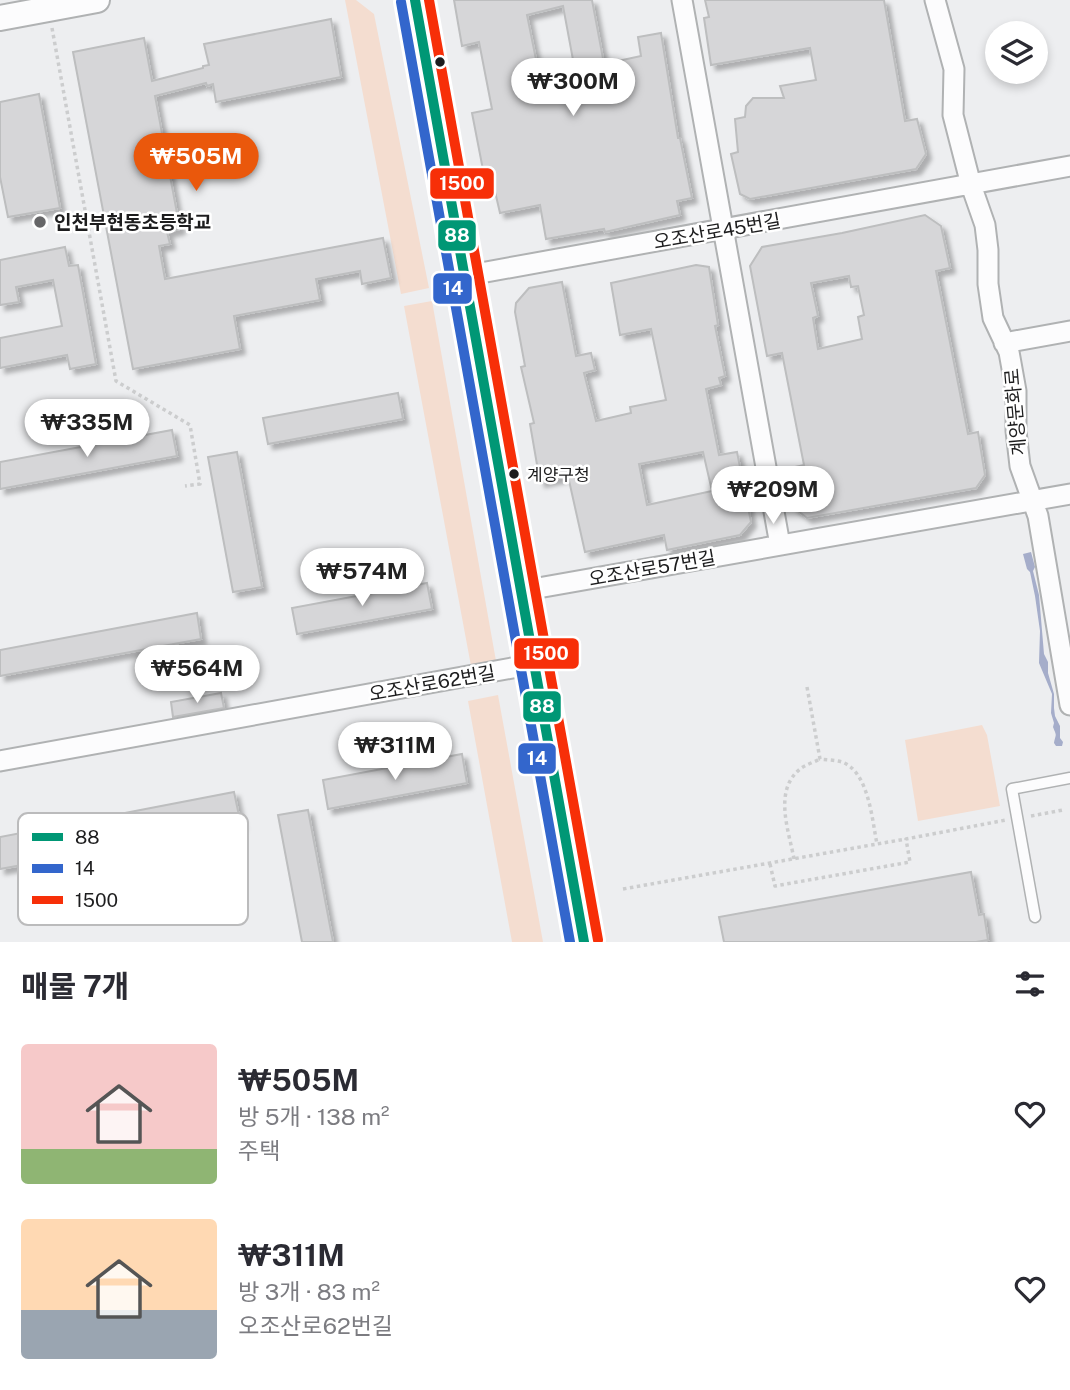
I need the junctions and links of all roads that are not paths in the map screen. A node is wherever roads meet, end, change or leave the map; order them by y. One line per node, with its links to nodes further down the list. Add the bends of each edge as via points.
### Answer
1 (97, 0): 5 (street)
2 (415, 0): 9 (street)
3 (682, 0): 8 (street)
4 (935, 0): 7 (street, 계양문화로, via 954,69 953,115)
5 (0, 18)
6 (1070, 166): 7 (street, 오조산로45번길)
7 (971, 185): 8 (street, 오조산로45번길); 11 (street, 계양문화로, via 985,225 993,318)
8 (723, 230): 9 (street, 오조산로45번길); 14 (street)
9 (464, 276): 15 (street)
10 (1070, 331): 11 (street)
11 (1004, 343): 13 (street, 계양문화로, via 1016,391 1020,466)
12 (1070, 494): 13 (street, 오조산로57번길)
13 (1032, 501): 14 (street, 오조산로57번길); 16 (street, 계양문화로)
14 (780, 545): 15 (street, 오조산로57번길)
15 (521, 591): 17 (street)
16 (1065, 651): 18 (street, 계양문화로)
17 (534, 664): 19 (street, 오조산로62번길); 22 (street)
18 (1070, 705)
19 (0, 761)
20 (1070, 778): 21 (lane, via 1012,789)
21 (1035, 917)
22 (584, 942)

